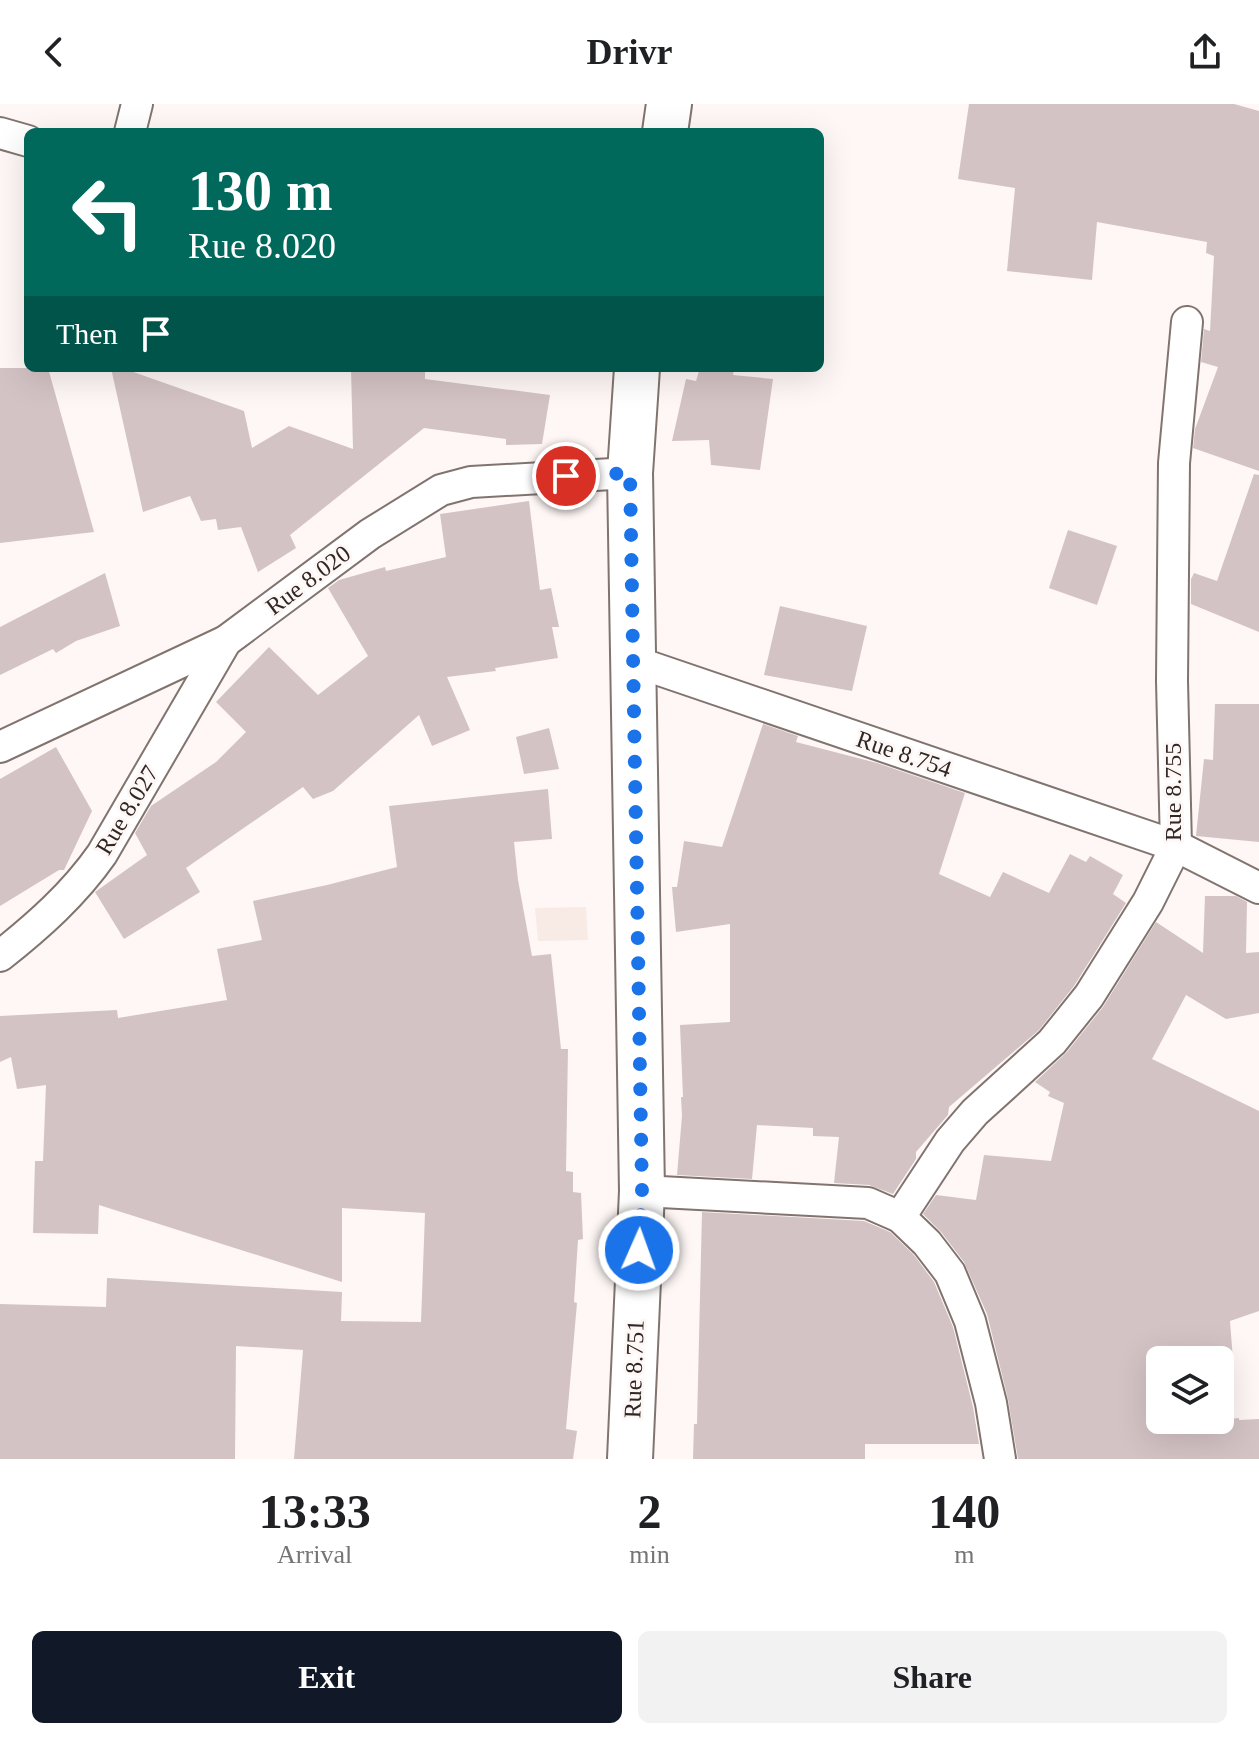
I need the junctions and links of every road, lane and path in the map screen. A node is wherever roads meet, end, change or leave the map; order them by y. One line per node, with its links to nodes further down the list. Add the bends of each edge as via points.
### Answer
1 (137, 104): 3 (street)
2 (669, 104): 4 (main road)
3 (131, 128)
4 (666, 128)
5 (0, 133): 6 (street)
6 (24, 140)
7 (1187, 322): 13 (street, Rue 8.755, via 1174,463)
8 (637, 372): 9 (main road, Rue 8.751)
9 (630, 473): 10 (street, Rue 8.020, via 471,482 441,490 370,534); 11 (main road, Rue 8.751)
10 (226, 641): 12 (street, Rue 8.020); 15 (street, Rue 8.027, via 88,874)
11 (633, 661): 13 (street, Rue 8.754); 16 (main road, Rue 8.751)
12 (0, 747)
13 (1176, 846): 14 (street, Rue 8.754); 17 (street, Rue 8.755, via 1089,996 1052,1042 950,1141)
14 (1259, 888)
15 (0, 956)
16 (642, 1191): 17 (street, via 868,1203); 18 (main road, Rue 8.751)
17 (900, 1217): 19 (street, via 950,1273 970,1321)
18 (630, 1459)
19 (1000, 1459)

